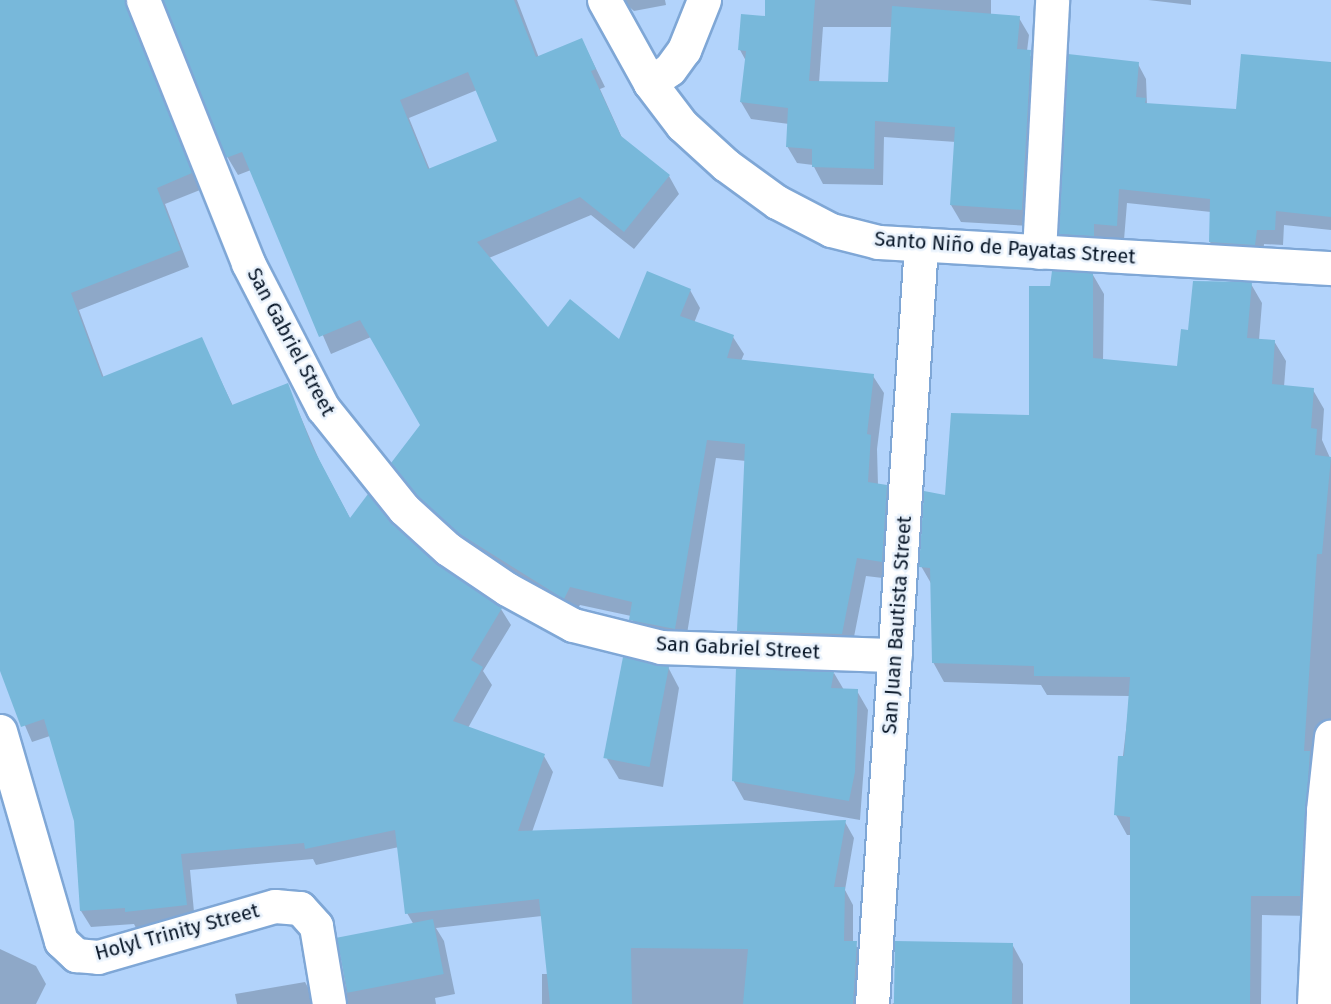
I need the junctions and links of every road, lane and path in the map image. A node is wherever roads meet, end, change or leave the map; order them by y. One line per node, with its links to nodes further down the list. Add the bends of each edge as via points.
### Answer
1 (143, 0): 9 (street, San Gabriel Street, via 248,263 323,408 404,509 448,549 507,589 573,625 661,647)
2 (604, 0): 5 (street, Santo Niño de Payatas Street)
3 (704, 0): 5 (street, via 684,50 670,69)
4 (1052, 0): 7 (street)
5 (650, 83): 6 (street, Santo Niño de Payatas Street, via 682,125 726,165 777,202 831,230 878,242)
6 (921, 245): 7 (street, Santo Niño de Payatas Street); 9 (street, San Juan Bautista Street)
7 (1039, 252): 8 (street, Santo Niño de Payatas Street)
8 (1331, 268)
9 (895, 655): 14 (street, San Juan Bautista Street)
10 (0, 731): 13 (street, Holyl Trinity Street, via 61,941 76,955 98,957 275,906 300,908 316,926)
11 (1331, 736): 12 (street)
12 (1327, 811): 15 (street)
13 (329, 1004)
14 (872, 1004)
15 (1314, 1004)

